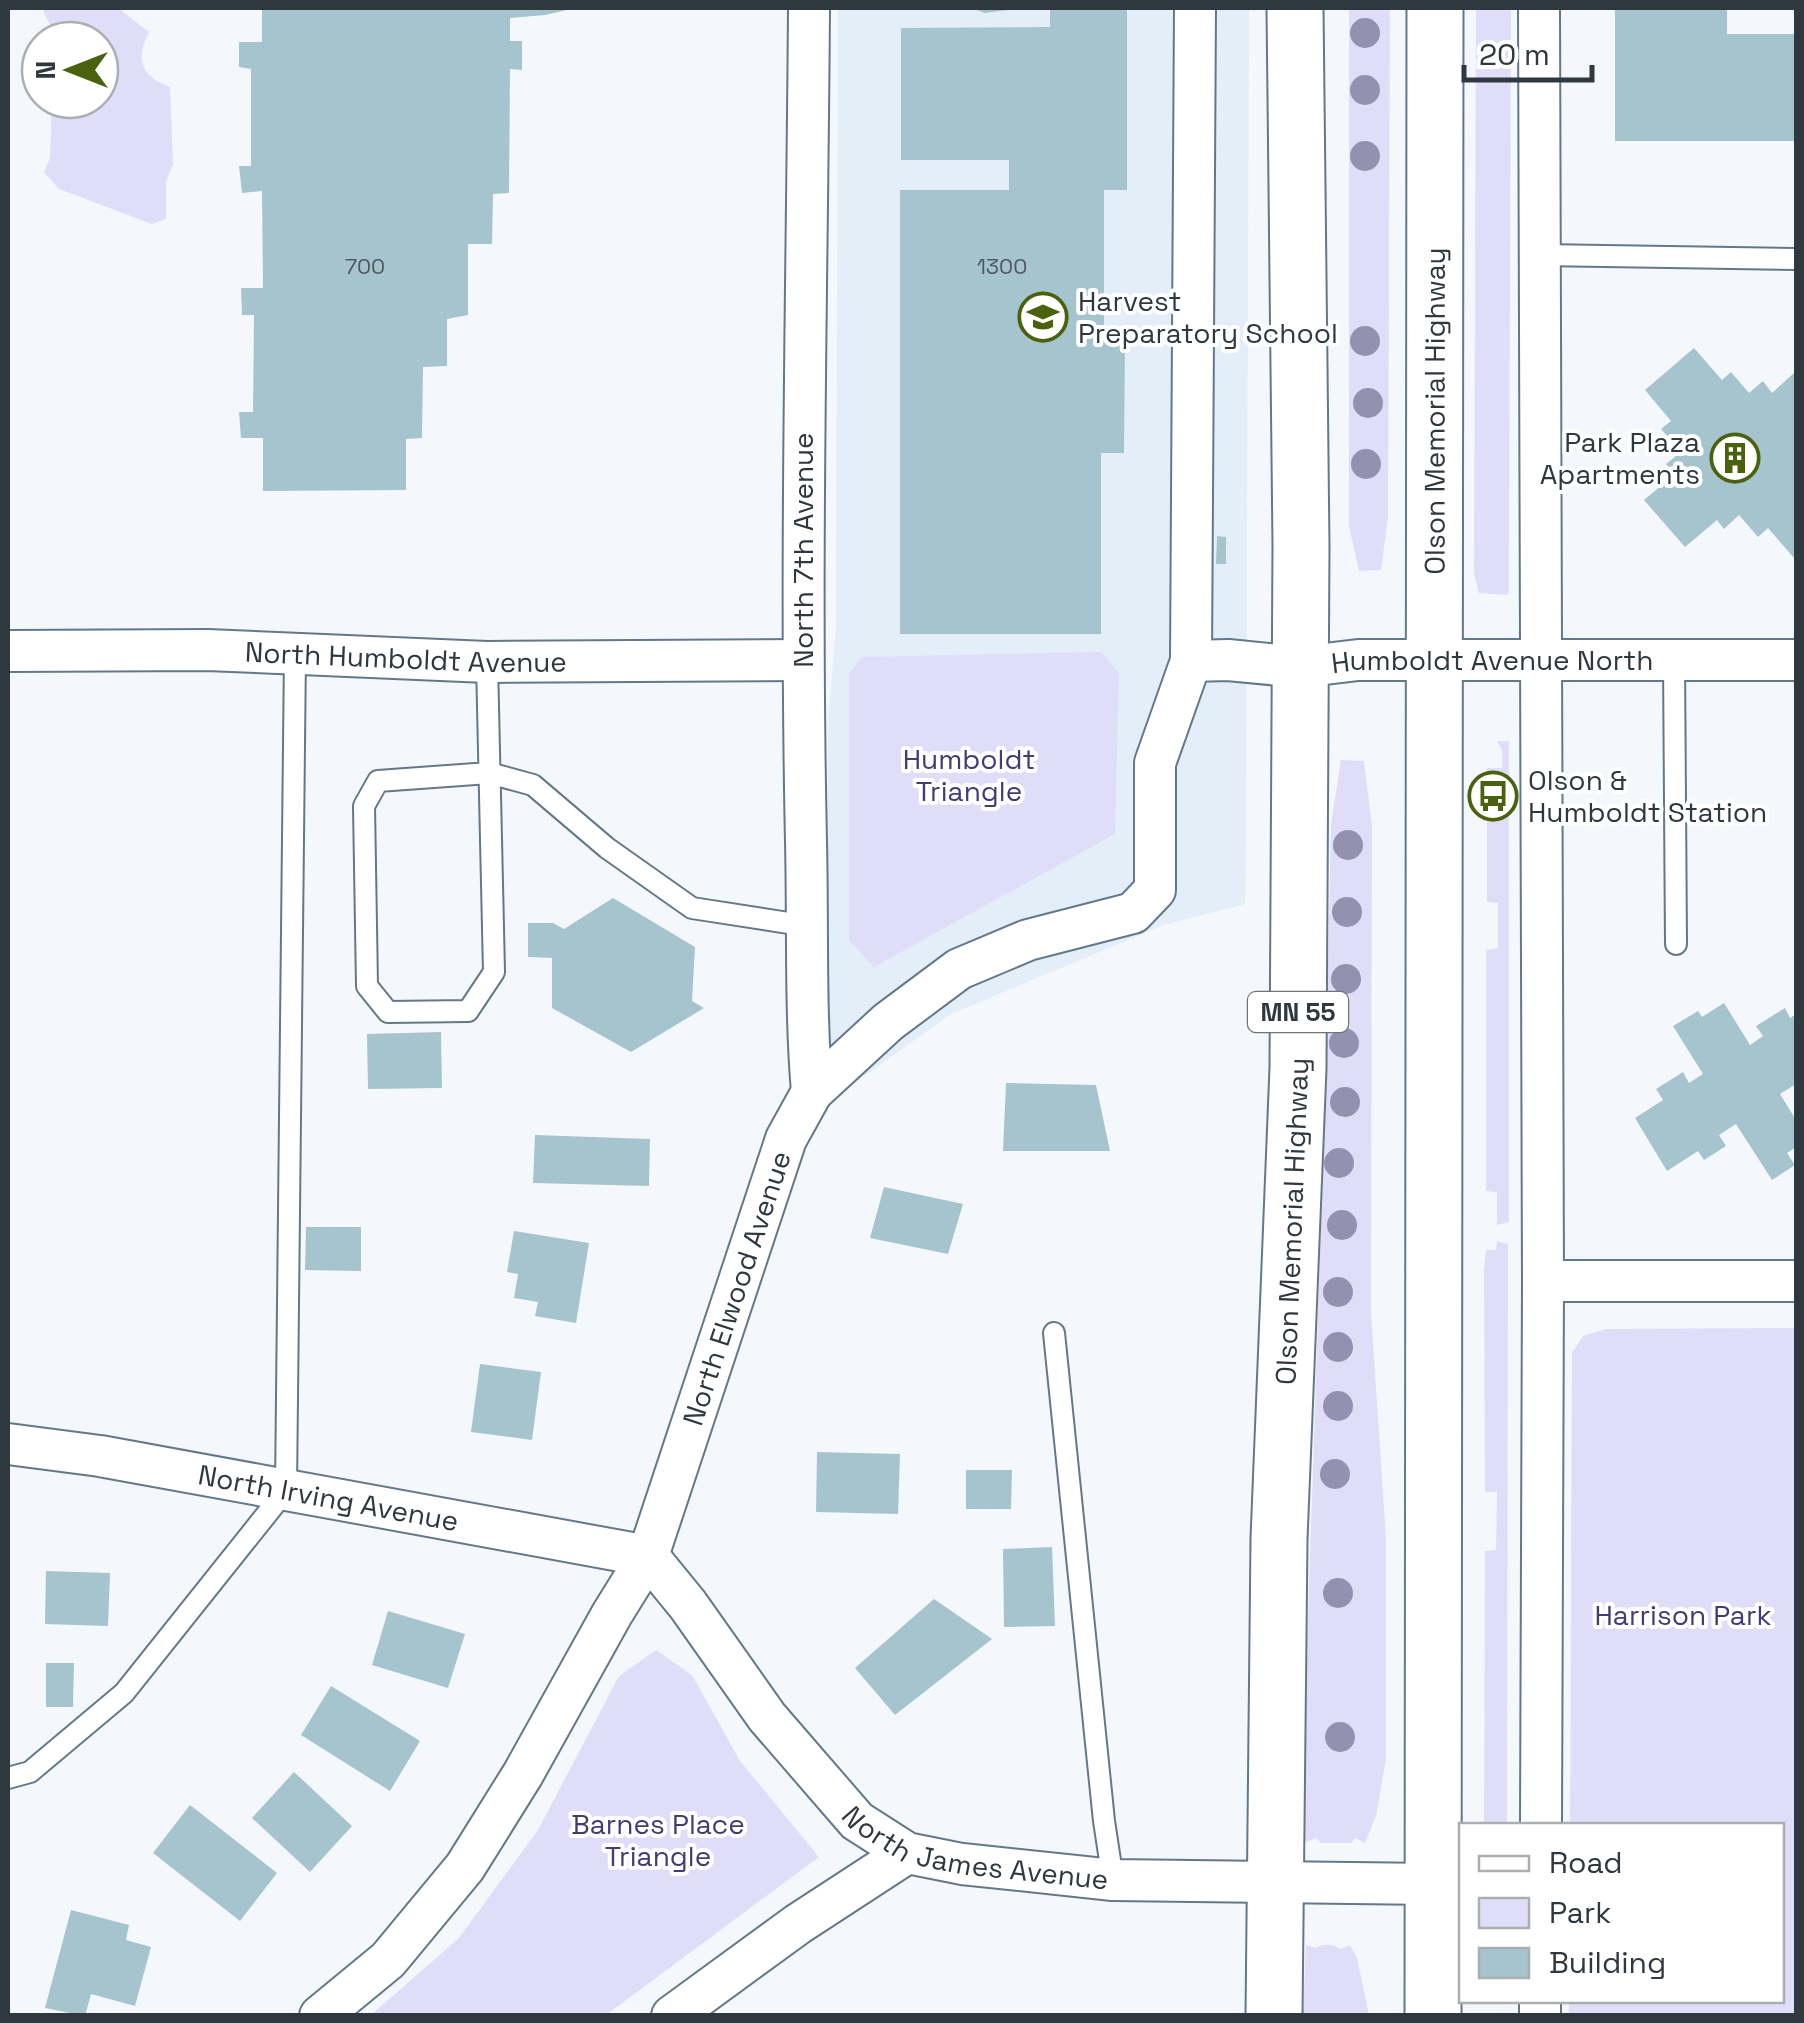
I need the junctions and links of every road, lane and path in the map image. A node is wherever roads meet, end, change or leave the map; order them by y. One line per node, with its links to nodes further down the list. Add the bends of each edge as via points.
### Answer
1 (809, 8): 11 (street, North 7th Avenue)
2 (1195, 8): 12 (street, North Elwood Avenue)
3 (1296, 8): 17 (main road, Olson Memorial Highway / MN 55)
4 (1435, 8): 10 (main road, Olson Memorial Highway)
5 (1539, 8): 6 (street)
6 (1540, 255): 7 (lane); 13 (street)
7 (1796, 259)
8 (8, 650): 9 (street, North Humboldt Avenue)
9 (295, 653): 16 (street, North Humboldt Avenue); 26 (lane)
10 (1436, 659): 13 (street, Humboldt Avenue North); 17 (street, Humboldt Avenue North); 33 (main road, Olson Memorial Highway)
11 (802, 660): 16 (street, North Humboldt Avenue); 19 (street, North 7th Avenue)
12 (1191, 660): 17 (street, Humboldt Avenue North); 21 (street, North Elwood Avenue, via 1155,764 1155,890 1133,912 1028,940 959,969)
13 (1541, 660): 14 (street, Humboldt Avenue North); 23 (street)
14 (1674, 660): 15 (street, Humboldt Avenue North); 20 (lane)
15 (1796, 660)
16 (487, 662): 18 (lane)
17 (1300, 667): 32 (main road, Olson Memorial Highway / MN 55, via 1298,1068)
18 (489, 773): 18 (lane, via 494,972 468,1011 388,1012 367,986 364,806 378,781); 19 (lane, via 532,784 692,908)
19 (808, 926): 21 (street, North 7th Avenue)
20 (1676, 944)
21 (812, 1092): 27 (street, North Elwood Avenue, via 786,1139)
22 (1796, 1281): 23 (street)
23 (1542, 1282): 29 (street)
24 (1054, 1333): 31 (lane)
25 (8, 1444): 26 (street, North Irving Avenue)
26 (286, 1490): 27 (street, North Irving Avenue); 28 (lane, via 124,1692 30,1772)
27 (648, 1556): 30 (street, North James Avenue, via 767,1717 857,1821); 34 (street, North Elwood Avenue, via 466,1867 388,1960)
28 (8, 1778)
29 (1540, 1823)
30 (907, 1853): 31 (street, North James Avenue); 35 (street)
31 (1113, 1880): 32 (street, North James Avenue)
32 (1273, 1881): 33 (street, North James Avenue); 36 (main road, Olson Memorial Highway / MN 55)
33 (1433, 1884): 37 (main road, Olson Memorial Highway)
34 (320, 2016)
35 (672, 2016)
36 (1274, 2016)
37 (1433, 2016)

